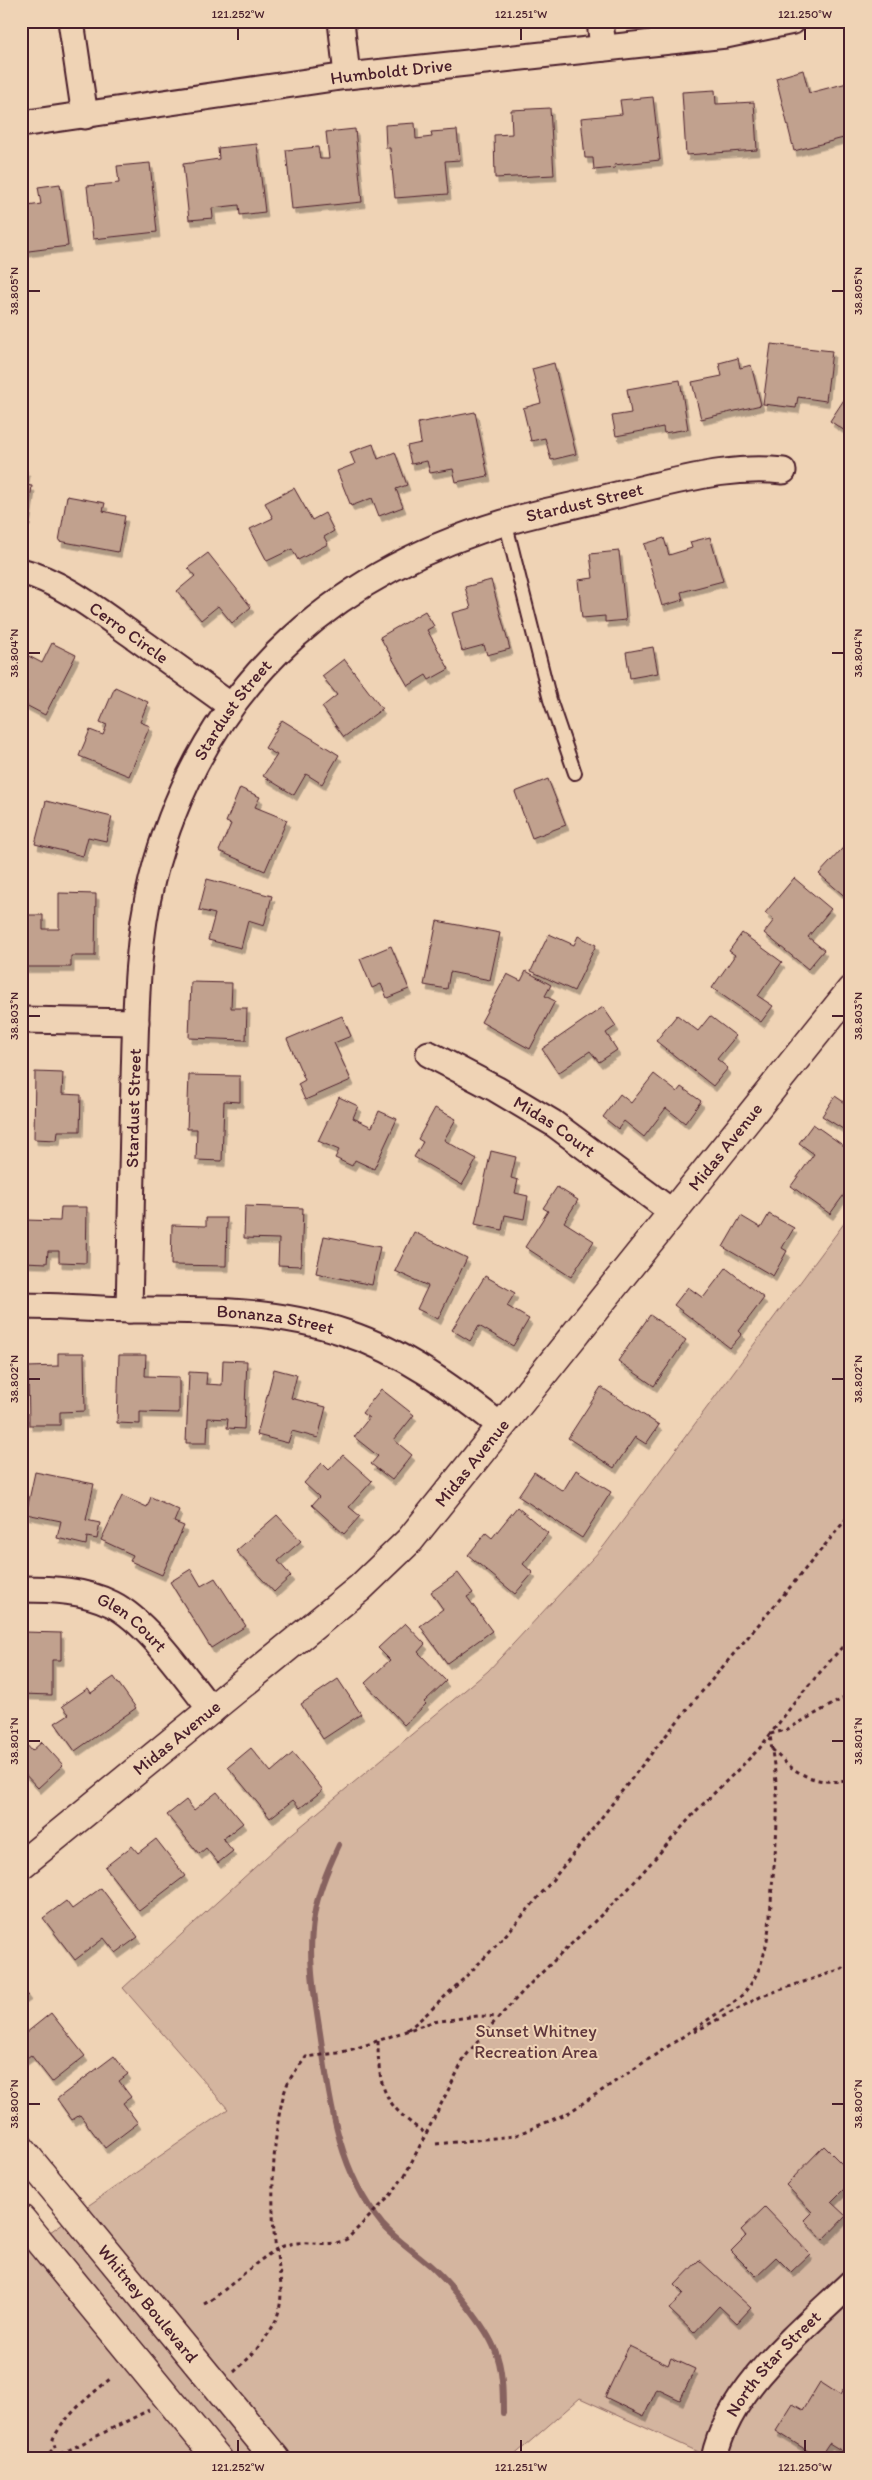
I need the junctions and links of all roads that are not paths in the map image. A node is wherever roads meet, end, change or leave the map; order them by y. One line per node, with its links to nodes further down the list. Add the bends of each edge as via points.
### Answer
1 (71, 21): 7 (street)
2 (341, 21): 6 (street)
3 (600, 21): 5 (street)
4 (793, 21): 5 (street, Humboldt Drive, via 726,36)
5 (603, 48): 6 (street, Humboldt Drive)
6 (348, 76): 7 (street, Humboldt Drive)
7 (85, 116): 8 (street, Humboldt Drive)
8 (21, 124)
9 (783, 471): 10 (street, Stardust Street, via 760,468 712,472)
10 (505, 521): 12 (street, Stardust Street, via 444,542 406,560 348,595 290,640 254,675); 13 (lane, via 550,700)
11 (21, 571): 12 (street, Cerro Circle, via 80,599)
12 (231, 706): 16 (street, Stardust Street, via 206,742 168,825 151,882)
13 (575, 773)
14 (851, 990): 18 (street, Midas Avenue)
15 (21, 1020): 16 (street)
16 (136, 1022): 20 (street, Stardust Street)
17 (429, 1054): 18 (street, Midas Court, via 553,1122)
18 (672, 1212): 21 (street, Midas Avenue)
19 (21, 1306): 20 (street, Bonanza Street)
20 (129, 1310): 21 (street, Bonanza Street, via 228,1311 302,1321 346,1333 395,1354 444,1383)
21 (501, 1426): 23 (street, Midas Avenue, via 416,1532 386,1564)
22 (21, 1589): 23 (street, Glen Court, via 58,1590 112,1604 133,1618 150,1636)
23 (212, 1711): 24 (street, Midas Avenue)
24 (21, 1864)
25 (21, 2149): 29 (street, Whitney Boulevard)
26 (21, 2219): 28 (street)
27 (851, 2283): 30 (street, North Star Street, via 747,2389 724,2428)
28 (218, 2459)
29 (276, 2459)
30 (714, 2459)

